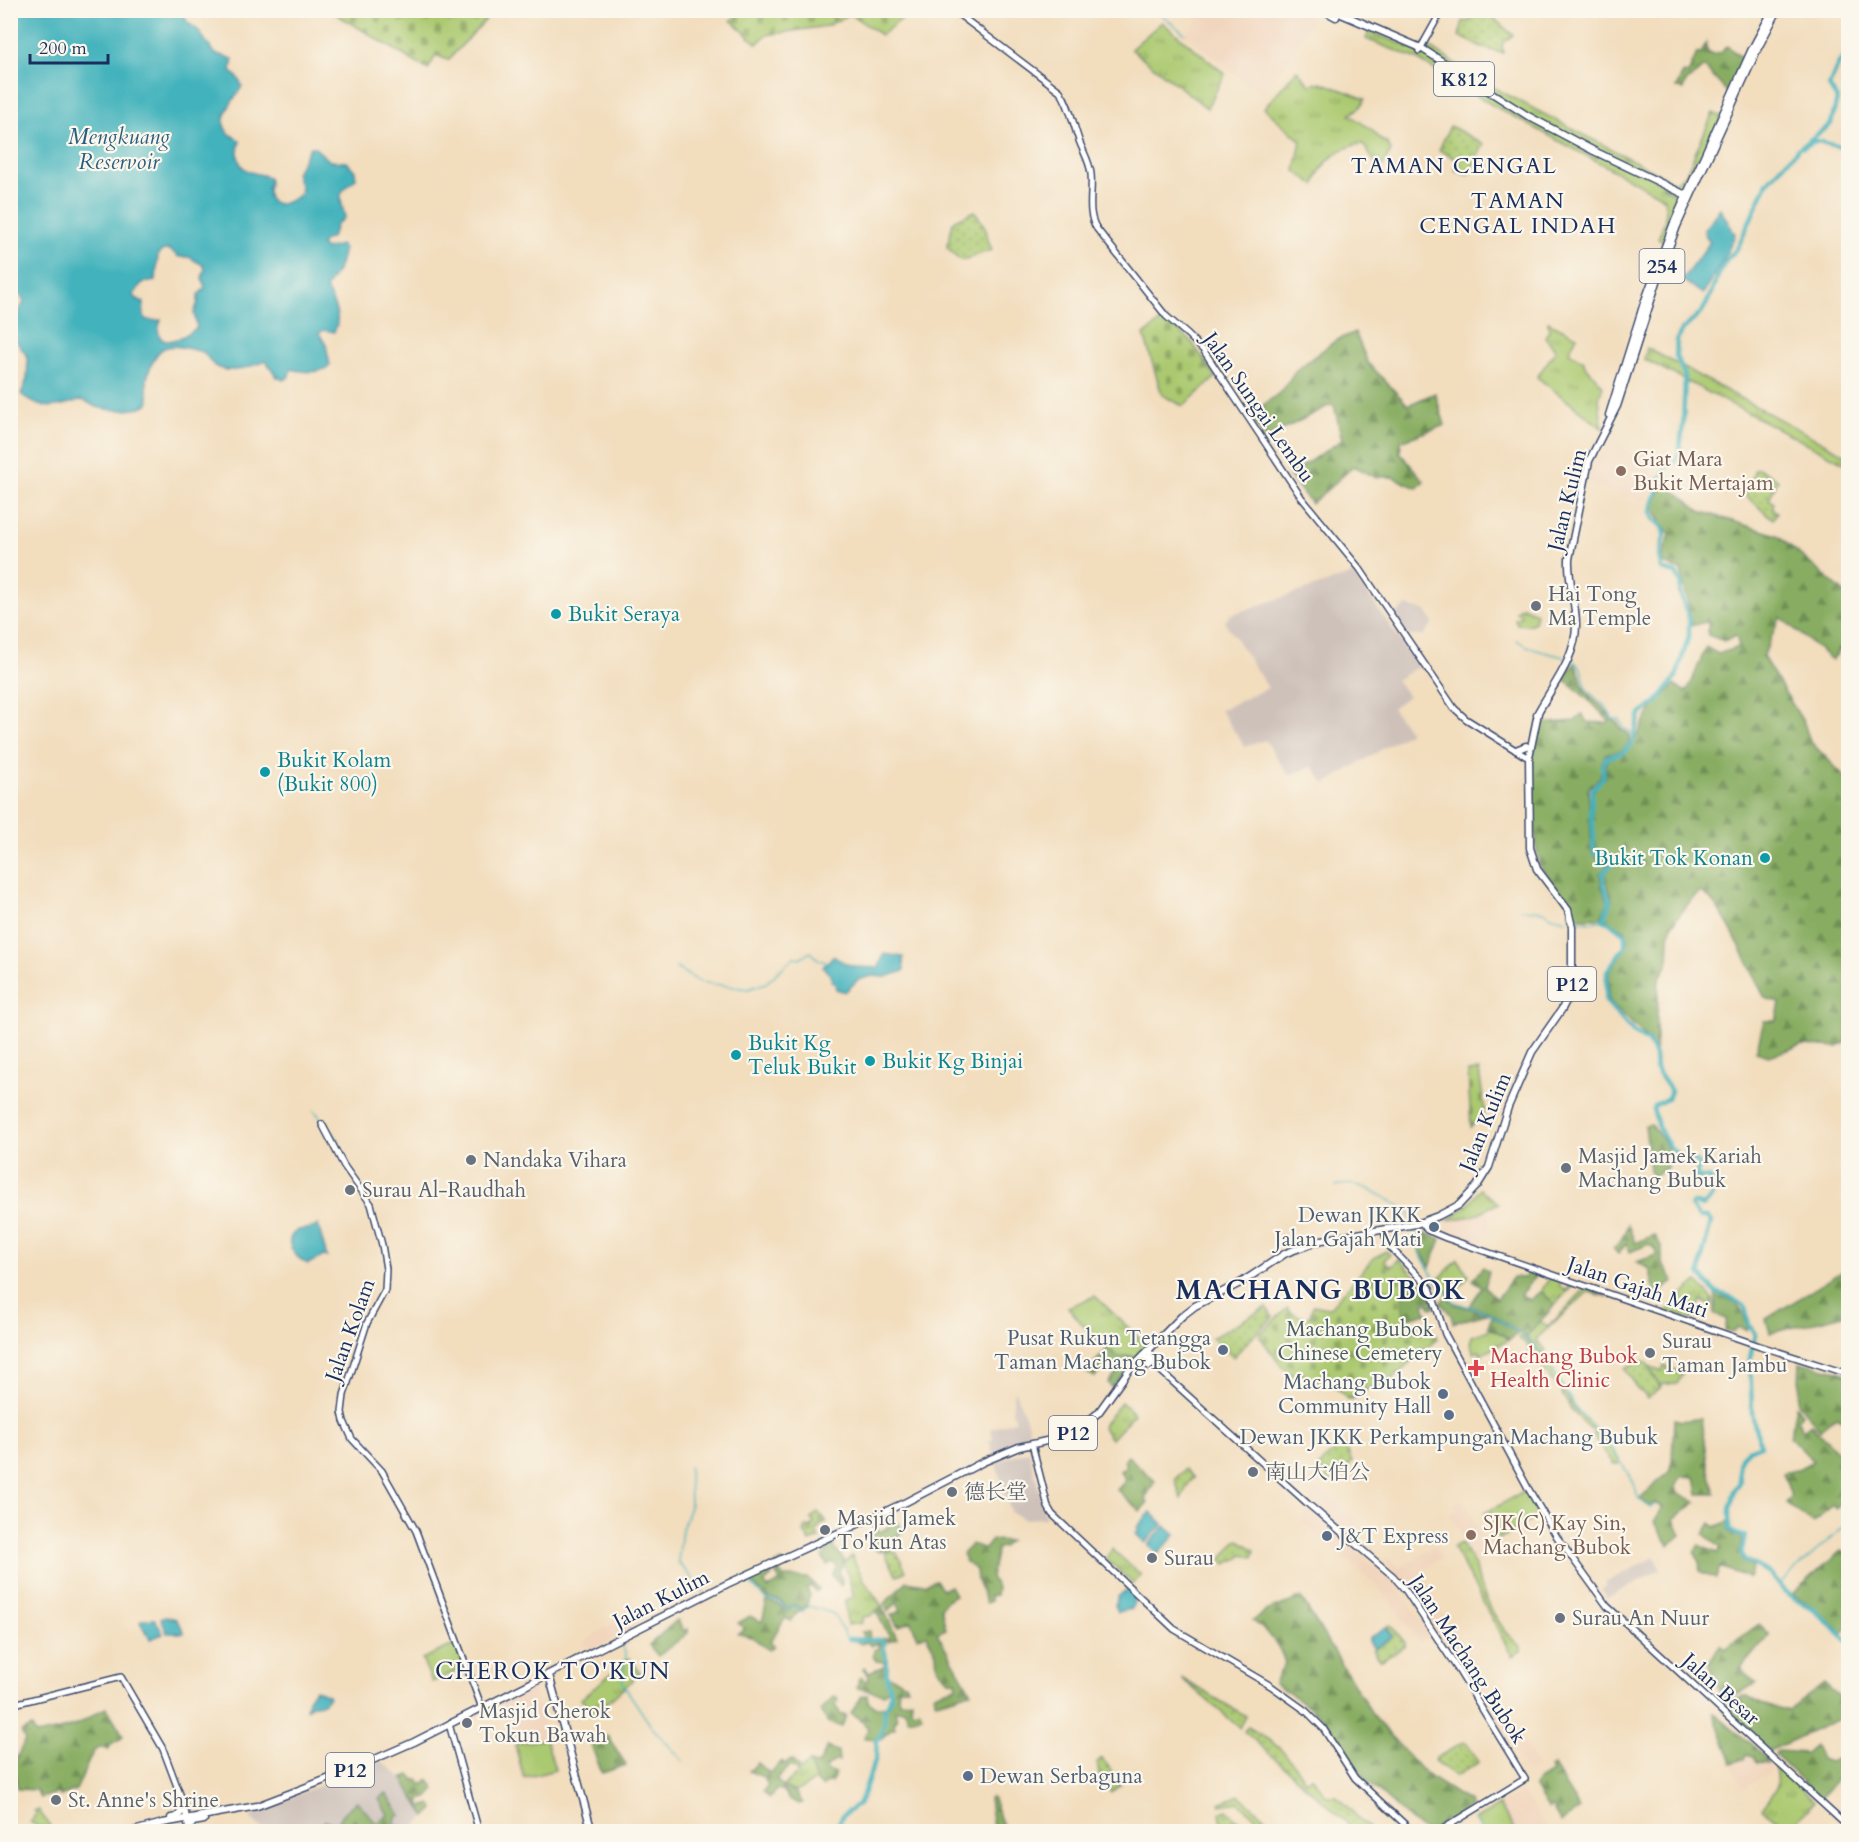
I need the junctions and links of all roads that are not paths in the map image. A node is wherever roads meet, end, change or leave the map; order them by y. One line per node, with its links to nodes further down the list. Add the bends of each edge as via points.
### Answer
1 (953, 10): 17 (main road, Jalan Sungai Lembu, via 1060,91 1089,164 1091,212 1096,229 1166,316 1203,351 1295,488 1360,569 1454,708)
2 (1323, 10): 9 (main road, K812)
3 (1332, 10): 9 (main road, K812)
4 (1442, 10): 9 (main road)
5 (1778, 10): 7 (main road, 254)
6 (1846, 10): 8 (main road)
7 (1772, 15): 10 (main road, 254, via 1751,51); 12 (main road, 254)
8 (1848, 16)
9 (1420, 50): 11 (main road, K812, via 1503,101)
10 (1693, 182): 11 (main road); 12 (main road, 254)
11 (1676, 192): 12 (main road, K812); 13 (main road)
12 (1688, 198): 13 (main road, 254); 14 (main road, 254, via 1620,398)
13 (1678, 214): 14 (main road, 254, via 1644,303)
14 (1605, 430): 15 (main road, Jalan Kulim / P12, via 1587,468 1569,559 1575,607 1574,642)
15 (1538, 713): 16 (main road, Jalan Kulim / P12); 18 (main road, Jalan Kulim / P12)
16 (1526, 746): 17 (main road); 18 (main road, Jalan Kulim / P12)
17 (1516, 750): 18 (main road, Jalan Sungai Lembu)
18 (1527, 756): 20 (main road, Jalan Kulim / P12, via 1532,857 1570,918 1572,987 1562,1009 1532,1052 1483,1178 1459,1205)
19 (322, 1124): 34 (main road, Jalan Kolam, via 344,1166 371,1204 386,1269 385,1290 367,1323 344,1395 344,1421 352,1439 382,1471 416,1531)
20 (1416, 1224): 21 (main road, Jalan Kulim / P12); 25 (main road, Jalan Gajah Mati, via 1446,1238)
21 (1385, 1229): 22 (main road, Jalan Kulim / P12, via 1322,1240 1291,1250 1195,1306); 41 (main road, Jalan Besar, via 1390,1247 1430,1288 1449,1341 1528,1488 1557,1537 1607,1606)
22 (1145, 1355): 23 (main road); 24 (main road, Jalan Kulim / P12); 26 (main road, Jalan Kulim / P12)
23 (1151, 1365): 24 (main road); 48 (main road, Jalan Machang Bubok, via 1394,1576 1457,1668 1525,1779)
24 (1137, 1366): 26 (main road, Jalan Kulim / P12)
25 (1848, 1374)
26 (1120, 1383): 27 (main road, Jalan Kulim / P12, via 1098,1413 1080,1428 1060,1438)
27 (1032, 1444): 28 (main road, via 1052,1514); 29 (main road, Jalan Kulim / P12, via 983,1462 727,1584)
28 (1179, 1632): 46 (main road, via 1306,1711 1323,1728 1355,1778); 47 (main road, via 1185,1632 1308,1708 1325,1726 1358,1776)
29 (559, 1670): 30 (main road, Jalan Kulim / P12); 32 (main road)
30 (549, 1675): 31 (main road, Jalan Kulim / P12); 32 (main road)
31 (536, 1681): 32 (main road); 34 (main road, Jalan Kulim / P12)
32 (551, 1686): 45 (main road)
33 (10, 1705): 36 (main road, via 121,1677 163,1749)
34 (482, 1708): 35 (main road, Jalan Kulim / P12)
35 (449, 1724): 37 (main road, Jalan Kulim / P12, via 302,1789); 44 (main road)
36 (183, 1807): 38 (main road); 39 (main road, via 177,1817); 40 (main road)
37 (227, 1812): 38 (main road, Jalan Kulim / P12); 40 (main road)
38 (198, 1817): 40 (main road, Jalan Kulim / P12)
39 (154, 1825): 40 (main road, Jalan Kulim / P12); 42 (main road, Jalan Kulim / P12)
40 (186, 1825): 43 (main road, via 172,1824)
41 (1848, 1827)
42 (130, 1832)
43 (140, 1832)
44 (479, 1832)
45 (592, 1832)
46 (1413, 1832)
47 (1418, 1832)
48 (1438, 1832)

